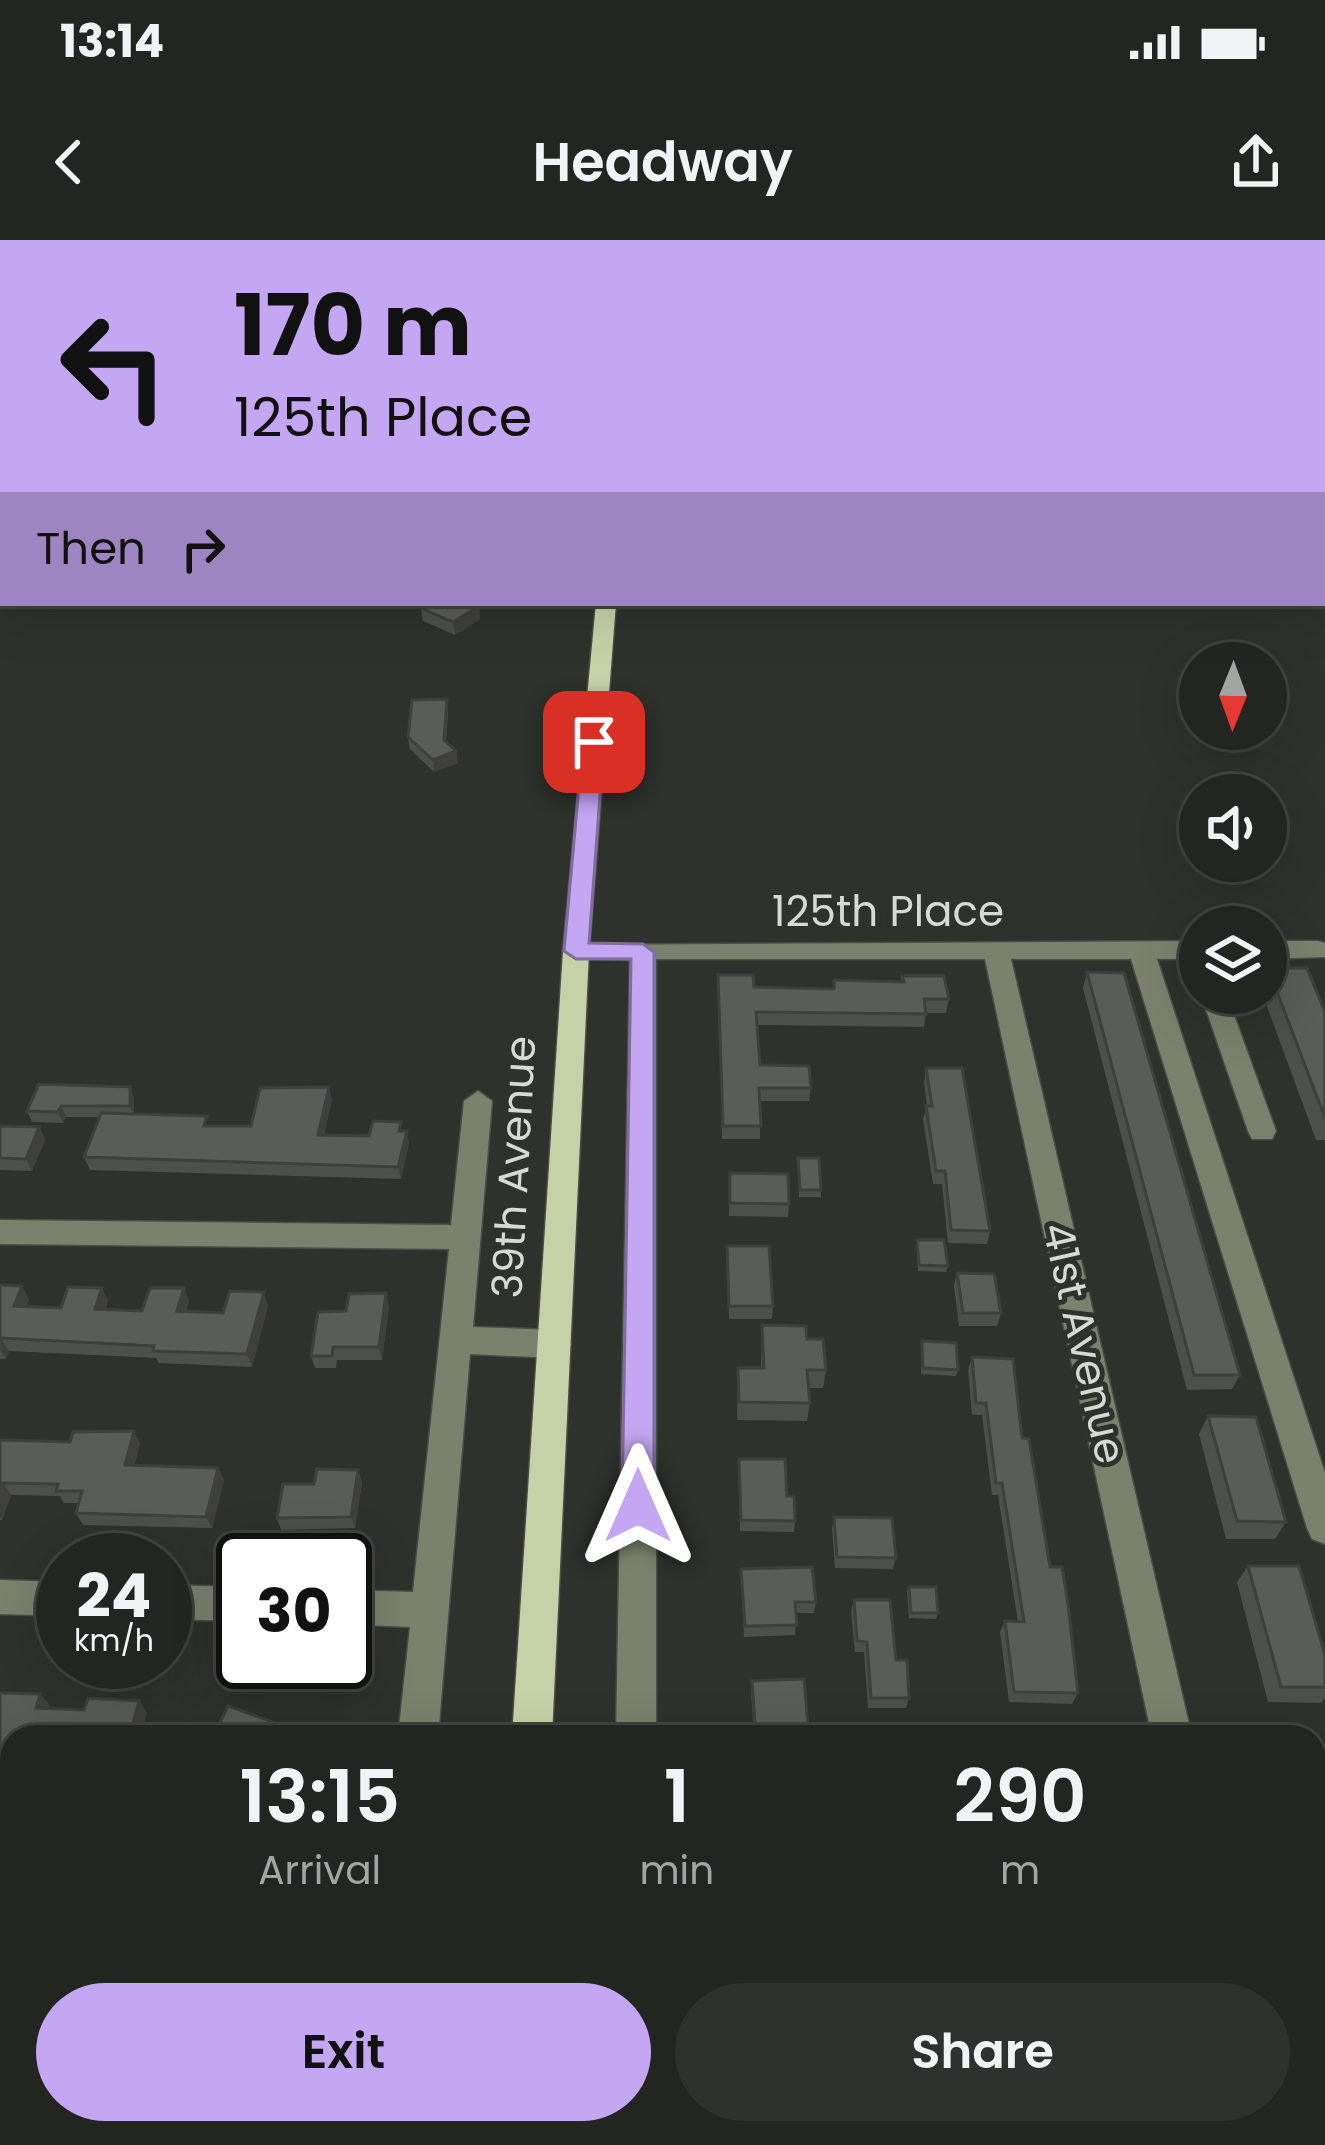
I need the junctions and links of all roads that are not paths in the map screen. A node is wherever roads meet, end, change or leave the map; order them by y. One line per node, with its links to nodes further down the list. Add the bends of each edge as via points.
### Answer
1 (606, 606): 6 (main road, 39th Avenue)
2 (996, 950): 3 (street, 125th Place); 8 (street, 125th Place); 24 (street, 41st Avenue)
3 (1141, 950): 7 (street, 125th Place); 16 (street)
4 (1287, 950): 5 (street)
5 (1318, 950)
6 (576, 951): 8 (street, 125th Place); 15 (main road, 39th Avenue)
7 (1179, 951)
8 (643, 952): 23 (street)
9 (1220, 1014): 11 (street)
10 (478, 1101): 13 (street, 39th Avenue)
11 (1262, 1131)
12 (0, 1232): 13 (street)
13 (464, 1237): 14 (street, 39th Avenue)
14 (455, 1340): 15 (street); 20 (street, 39th Avenue)
15 (555, 1344): 22 (main road, 39th Avenue)
16 (1325, 1528)
17 (0, 1597): 18 (street)
18 (36, 1598)
19 (372, 1608): 20 (street)
20 (431, 1610): 21 (street, 39th Avenue)
21 (419, 1725)
22 (533, 1725)
23 (636, 1725)
24 (1169, 1725)

